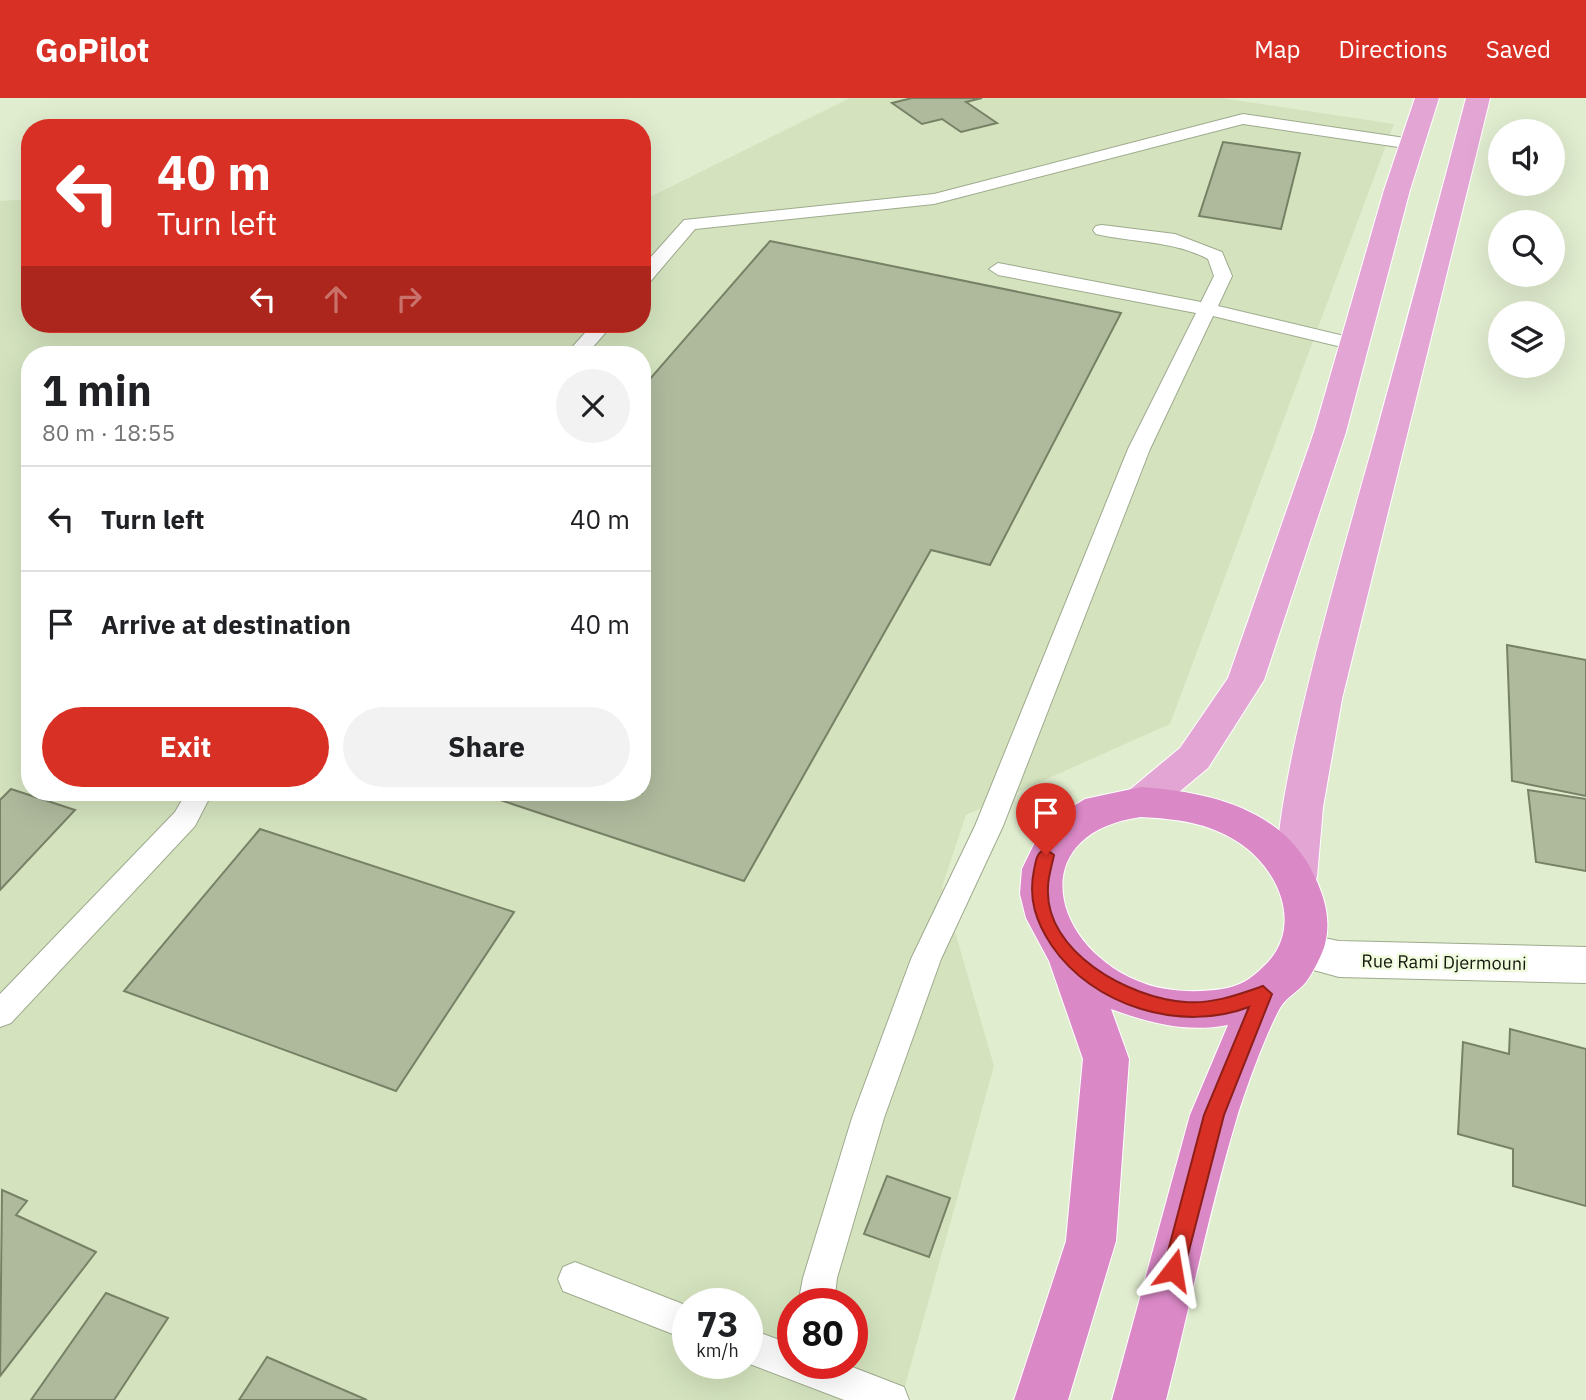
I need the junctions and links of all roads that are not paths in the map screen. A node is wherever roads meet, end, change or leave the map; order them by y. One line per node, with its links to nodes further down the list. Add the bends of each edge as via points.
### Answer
1 (1427, 98): 3 (main road)
2 (1478, 98): 13 (main road, via 1322,699)
3 (1412, 144): 5 (lane, via 1244,119 934,199 690,225); 9 (main road)
4 (1102, 230): 7 (lane, via 1179,240 1216,256 1223,276)
5 (651, 269)
6 (998, 269): 7 (lane)
7 (1206, 309): 9 (lane); 20 (lane, via 1139,449 989,826 926,959 868,1118)
8 (595, 333): 10 (lane)
9 (1354, 344): 12 (main road, via 1330,432 1246,680 1194,758)
10 (583, 346)
11 (195, 801): 18 (lane, via 185,818)
12 (1141, 802): 13 (highway, via 1186,804 1230,819 1269,845); 15 (highway, via 1101,810 1068,828 1046,855 1039,888 1047,924)
13 (1296, 877): 14 (highway, via 1309,914)
14 (1303, 951): 16 (main road, Rue Rami Djermouni, via 1339,959); 17 (highway, via 1288,975)
15 (1070, 958): 17 (highway, via 1102,984 1142,1002 1174,1008 1227,1007); 24 (highway, via 1106,1059 1091,1241)
16 (1586, 965)
17 (1263, 994): 25 (highway, via 1214,1115)
18 (0, 1014)
19 (575, 1279): 21 (lane)
20 (818, 1288)
21 (672, 1317)
22 (838, 1379): 23 (lane)
23 (891, 1400)
24 (1041, 1400)
25 (1139, 1400)

